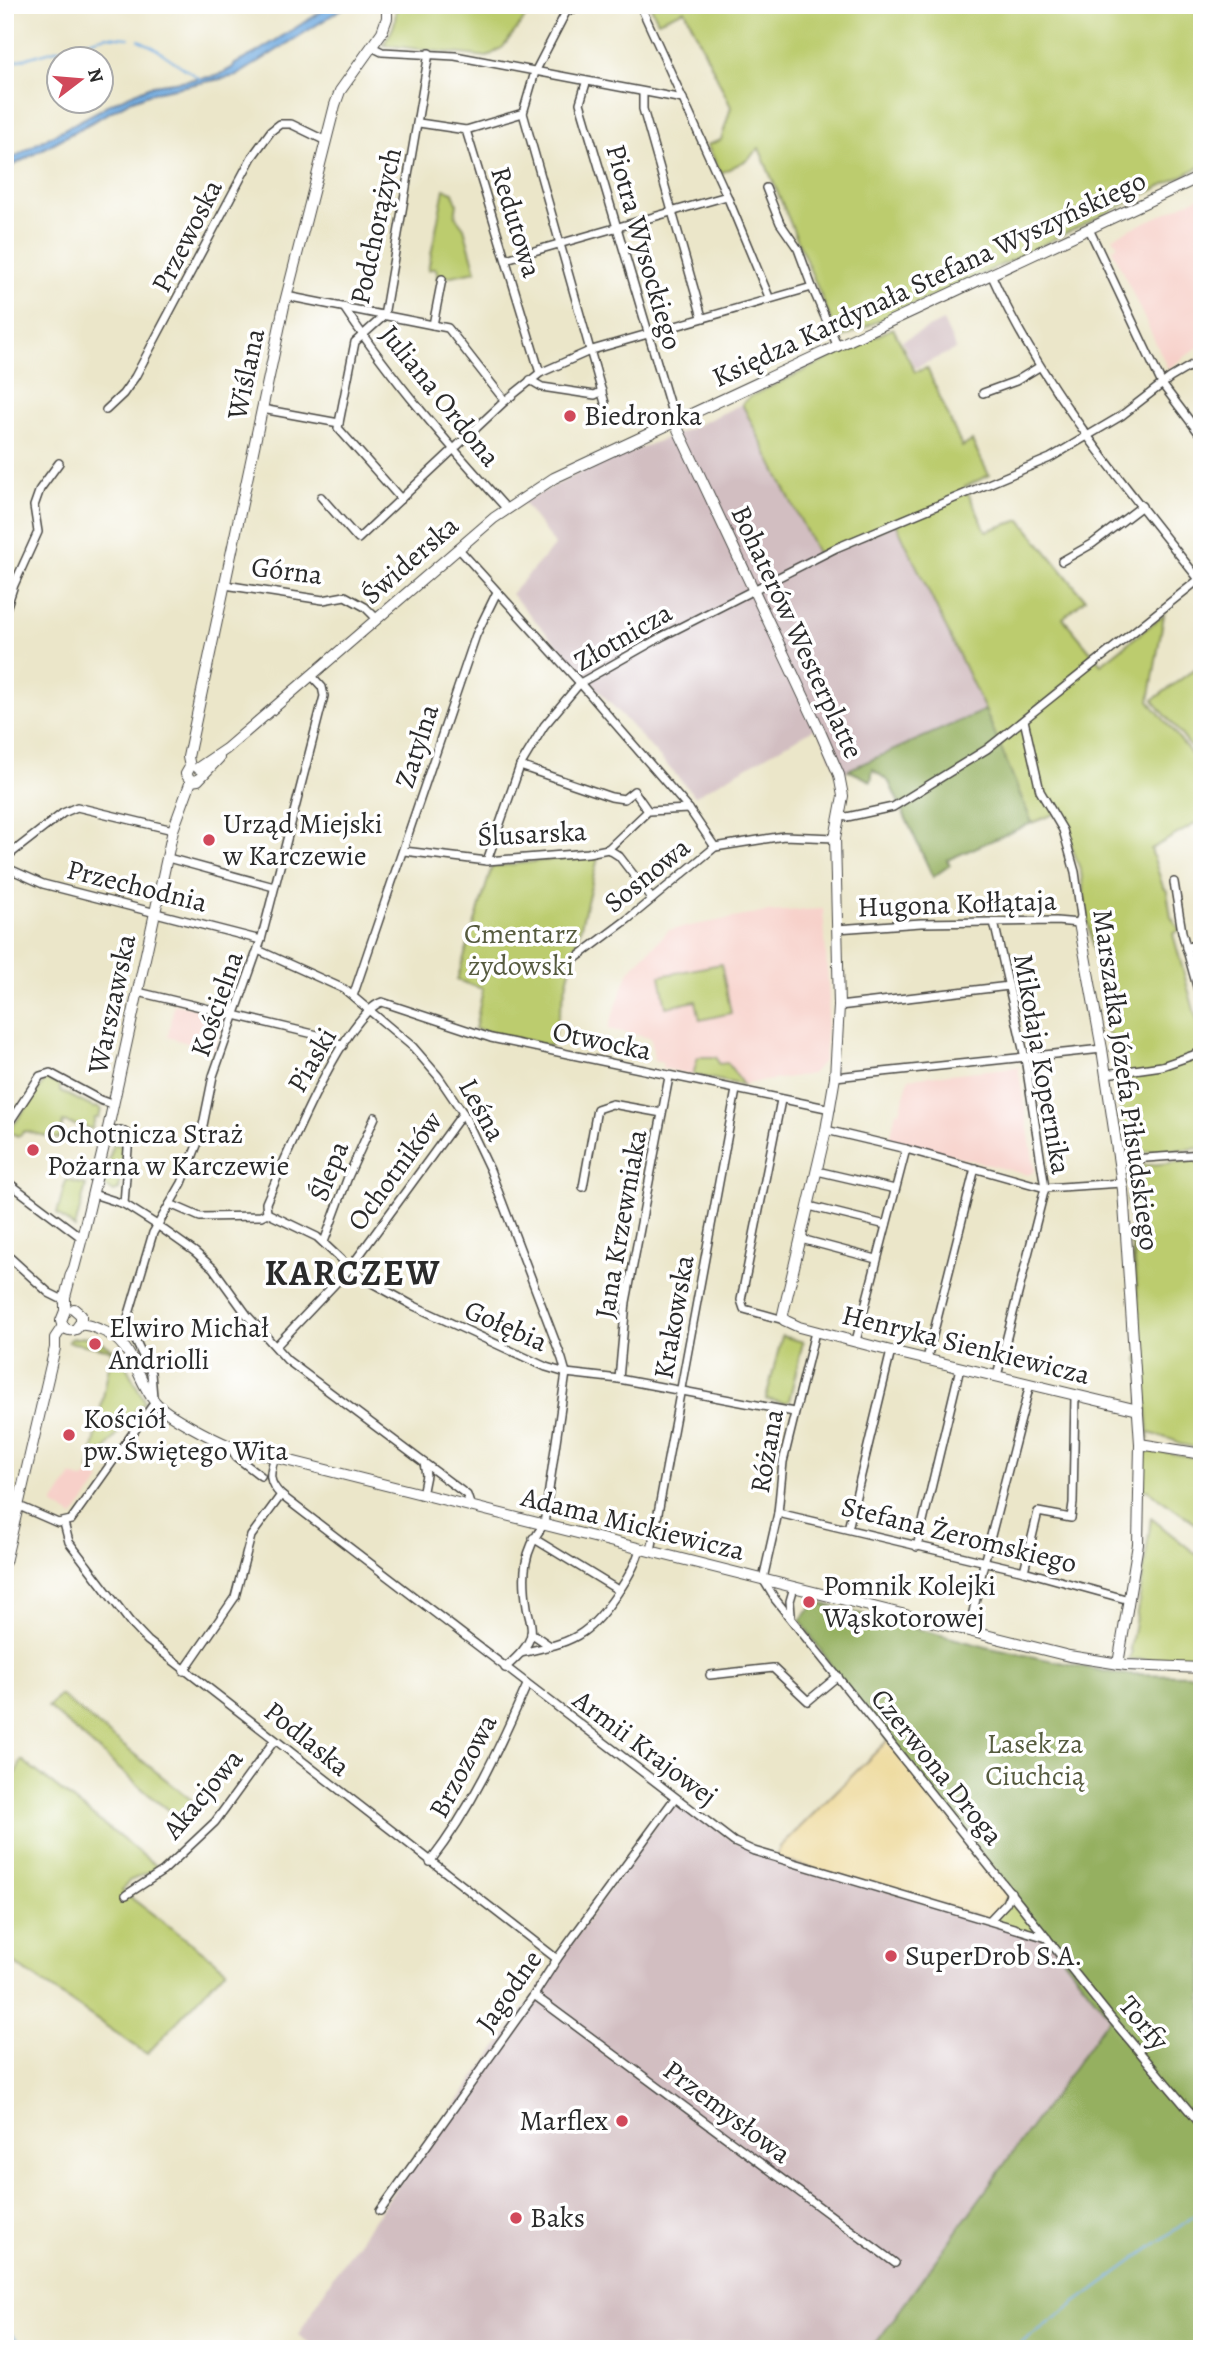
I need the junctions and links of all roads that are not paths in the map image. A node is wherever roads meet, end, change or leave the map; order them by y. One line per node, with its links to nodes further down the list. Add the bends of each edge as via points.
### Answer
1 (387, 5): 4 (street, Wiślana, via 385,25)
2 (584, 5): 6 (street, via 566,12)
3 (640, 5): 9 (street)
4 (372, 47): 5 (street, via 382,52); 13 (street, Wiślana, via 338,97)
5 (429, 53): 6 (street); 11 (street, Podchorążych)
6 (535, 72): 7 (street); 10 (street)
7 (586, 83): 8 (street); 18 (street, Piotra Wysockiego, via 580,103)
8 (643, 93): 9 (street); 17 (street, via 643,109)
9 (683, 99): 16 (street)
10 (523, 113): 12 (street); 20 (street)
11 (419, 123): 12 (street); 28 (street, Podchorążych)
12 (466, 130): 21 (street, Redutowa)
13 (326, 141): 25 (street, Wiślana); 45 (street, Przewoska, via 291,124 280,124 271,131 252,157 135,377)
14 (1202, 176): 19 (street, Księdza Kardynała Stefana Wyszyńskiego)
15 (766, 188): 24 (street, via 780,223 799,249)
16 (727, 196): 17 (street); 26 (street)
17 (672, 212): 18 (street); 29 (street)
18 (616, 228): 20 (street); 31 (street, Piotra Wysockiego)
19 (1089, 229): 22 (street, Księdza Kardynała Stefana Wyszyńskiego); 39 (street)
20 (561, 244): 21 (street); 34 (street)
21 (506, 259): 37 (street, Redutowa)
22 (991, 274): 33 (street, Księdza Kardynała Stefana Wyszyńskiego); 36 (street)
23 (442, 279): 30 (street)
24 (811, 287): 26 (street); 33 (street)
25 (286, 296): 27 (street); 44 (street, Wiślana)
26 (769, 297): 29 (street)
27 (345, 309): 28 (street); 32 (street, Juliana Ordona)
28 (384, 316): 30 (street); 32 (street, Podchorążych)
29 (702, 317): 31 (street)
30 (433, 325): 42 (street, via 448,328)
31 (648, 334): 34 (street); 47 (street, Piotra Wysockiego)
32 (363, 335): 46 (street, Podchorążych, via 355,342); 50 (street, Juliana Ordona)
33 (838, 347): 47 (street, Księdza Kardynała Stefana Wyszyńskiego)
34 (592, 350): 37 (street); 40 (street)
35 (1202, 359): 39 (street, Złotnicza)
36 (1039, 367): 41 (street); 48 (street)
37 (540, 373): 38 (street)
38 (530, 380): 40 (street, via 542,387 596,395); 42 (street)
39 (1163, 384): 48 (street, Złotnicza); 49 (street)
40 (601, 391): 43 (street)
41 (983, 393)
42 (505, 401): 50 (street)
43 (605, 403)
44 (262, 409): 46 (street); 59 (street, Wiślana)
45 (106, 410)
46 (339, 423): 53 (street, via 338,428)
47 (675, 423): 55 (street, Świderska, via 554,478); 60 (street, Bohaterów Westerplatte)
48 (1088, 437): 54 (street); 60 (street, Złotnicza, via 1038,463 836,548)
49 (1202, 437)
50 (454, 450): 53 (street); 55 (street, Juliana Ordona)
51 (59, 463): 62 (street, via 40,489 34,506 37,532)
52 (321, 497): 53 (street, via 358,539)
53 (401, 499)
54 (1142, 506): 57 (street); 58 (street)
55 (506, 508): 56 (street, Świderska)
56 (458, 548): 61 (street); 63 (street, Świderska)
57 (1062, 561)
58 (1201, 580): 66 (street)
59 (225, 585): 63 (street, Górna, via 323,600 345,596); 68 (street, Wiślana, via 188,757)
60 (754, 590): 65 (street, Złotnicza); 71 (street, Bohaterów Westerplatte, via 839,775)
61 (497, 592): 65 (street); 76 (street, Zatylna, via 476,635)
62 (5, 612)
63 (377, 619): 64 (street, Świderska)
64 (312, 676): 68 (street, Świderska); 82 (street, Kościelna, via 324,696)
65 (580, 683): 67 (street, Złotnicza, via 544,726); 69 (street)
66 (1024, 720): 71 (street, via 988,749 893,807); 86 (street, Marszałka Józefa Piłsudskiego, via 1040,791 1063,830 1072,862)
67 (520, 766): 70 (street, via 611,797 624,799 634,791); 79 (street, Złotnicza)
68 (195, 773): 72 (street, Warszawska)
69 (689, 810): 70 (street); 74 (street)
70 (648, 811): 75 (street, Ślusarska)
71 (841, 816): 73 (street, Bohaterów Westerplatte)
72 (173, 830): 77 (street, via 77,807); 78 (street, Warszawska)
73 (835, 838): 74 (street, Sosnowa, via 784,836); 87 (street, Bohaterów Westerplatte)
74 (715, 847): 83 (street, Sosnowa)
75 (608, 849): 79 (street, Ślusarska); 83 (street, via 619,856)
76 (404, 851): 79 (street, Ślusarska); 95 (street, Zatylna)
77 (5, 858)
78 (168, 858): 82 (street); 84 (street, Warszawska)
79 (487, 861)
80 (5, 867): 84 (street, Przechodnia, via 43,884)
81 (1174, 882): 90 (street)
82 (274, 887): 88 (street, Kościelna)
83 (652, 899): 92 (street, Sosnowa)
84 (155, 914): 88 (street, Przechodnia); 94 (street, Warszawska)
85 (994, 922): 86 (street, Hugona Kołłątaja); 87 (street, Hugona Kołłątaja); 93 (street, Mikołaja Kopernika)
86 (1079, 923): 101 (street, Marszałka Józefa Piłsudskiego)
87 (837, 929): 97 (street, Bohaterów Westerplatte)
88 (261, 940): 91 (street, Kościelna)
89 (1202, 942): 90 (street)
90 (1186, 948): 96 (street)
91 (258, 950): 95 (street, Leśna); 99 (street, Kościelna)
92 (576, 958)
93 (1009, 986): 97 (street); 103 (street, Mikołaja Kopernika)
94 (138, 992): 99 (street); 109 (street, Warszawska)
95 (353, 996): 98 (street, Leśna)
96 (1202, 1005)
97 (839, 1006): 106 (street, Bohaterów Westerplatte)
98 (370, 1009): 100 (street, Piaski); 105 (street, Otwocka, via 387,1003 491,1038); 112 (street, Leśna, via 422,1056)
99 (236, 1016): 100 (street, via 330,1038); 129 (street, Kościelna, via 213,1076 195,1153)
100 (343, 1046): 131 (street, Piaski, via 314,1095 265,1203)
101 (1102, 1049): 103 (street); 104 (street, Marszałka Józefa Piłsudskiego)
102 (1202, 1052): 104 (street, via 1162,1066)
103 (1025, 1058): 106 (street); 125 (street, Mikołaja Kopernika)
104 (1106, 1074): 119 (street, Marszałka Józefa Piłsudskiego)
105 (669, 1077): 107 (street, Otwocka); 111 (street, Jana Krzewniaka)
106 (835, 1077): 110 (street, Bohaterów Westerplatte)
107 (736, 1090): 108 (street, Otwocka); 155 (street, Krakowska)
108 (781, 1100): 110 (street, Otwocka); 141 (street, via 741,1300 744,1309)
109 (114, 1105): 114 (street, via 45,1074); 116 (street, Warszawska)
110 (831, 1109): 115 (street)
111 (662, 1112): 124 (street, via 612,1104 597,1109); 153 (street, Jana Krzewniaka, via 626,1302)
112 (463, 1113): 139 (street, Ochotników); 151 (street, Leśna, via 491,1170)
113 (375, 1117): 136 (street, Ślepa)
114 (5, 1129)
115 (826, 1130): 117 (street); 121 (street)
116 (107, 1133): 127 (street, Warszawska); 128 (street, via 121,1130 128,1135)
117 (906, 1149): 120 (street); 126 (street)
118 (1202, 1154): 119 (street)
119 (1118, 1160): 122 (street, Marszałka Józefa Piłsudskiego)
120 (975, 1168): 125 (street); 149 (street)
121 (817, 1171): 126 (street); 130 (street)
122 (1122, 1183): 125 (street); 158 (street, Marszałka Józefa Piłsudskiego)
123 (7, 1185): 134 (street)
124 (583, 1187)
125 (1045, 1188): 152 (street, Mikołaja Kopernika)
126 (895, 1189): 133 (street)
127 (93, 1194): 128 (street); 134 (street, Warszawska)
128 (124, 1204): 132 (street)
129 (170, 1204): 131 (street, via 200,1217); 132 (street, Kościelna)
130 (809, 1206): 133 (street); 135 (street)
131 (267, 1213): 136 (street, Gołębia)
132 (157, 1225): 143 (street, Kościelna); 147 (street, via 213,1268)
133 (886, 1225): 138 (street)
134 (82, 1238): 140 (street, Warszawska, via 74,1268)
135 (802, 1239): 138 (street); 141 (street)
136 (324, 1242): 139 (street, Gołębia)
137 (5, 1253): 140 (street)
138 (876, 1258): 145 (street)
139 (349, 1268): 147 (street, Ochotników); 151 (street, Gołębia, via 424,1311)
140 (73, 1313): 142 (street, Warszawska, via 61,1319); 142 (street, via 76,1329); 146 (street, Adama Mickiewicza)
141 (784, 1320): 144 (street, Henryka Sienkiewicza)
142 (66, 1328): 168 (street, Warszawska, via 55,1338)
143 (126, 1329): 146 (street, Kościelna); 157 (street, via 151,1373)
144 (815, 1332): 145 (street, Henryka Sienkiewicza); 159 (street, Różana)
145 (856, 1340): 148 (street, Henryka Sienkiewicza)
146 (121, 1341): 157 (street, Adama Mickiewicza)
147 (276, 1346): 164 (street, via 287,1360)
148 (891, 1351): 149 (street, Henryka Sienkiewicza); 173 (street)
149 (927, 1359): 150 (street, Henryka Sienkiewicza)
150 (960, 1368): 152 (street, Henryka Sienkiewicza); 175 (street)
151 (566, 1373): 153 (street, Gołębia); 172 (street)
152 (997, 1376): 154 (street, Henryka Sienkiewicza)
153 (619, 1379): 155 (street)
154 (1030, 1384): 156 (street, Henryka Sienkiewicza); 178 (street)
155 (682, 1391): 159 (street); 176 (street, Krakowska)
156 (1075, 1395): 158 (street, Henryka Sienkiewicza); 179 (street, via 1071,1518 1038,1512)
157 (154, 1400): 161 (street, Adama Mickiewicza); 171 (street, via 74,1517)
158 (1138, 1410): 160 (street, Marszałka Józefa Piłsudskiego)
159 (794, 1412): 170 (street, Różana)
160 (1140, 1444): 162 (street); 183 (street, Marszałka Józefa Piłsudskiego, via 1138,1545)
161 (230, 1446): 163 (street, Adama Mickiewicza); 165 (street, via 236,1457)
162 (1202, 1454)
163 (275, 1457): 166 (street, Adama Mickiewicza); 167 (street, Armii Krajowej, via 269,1476)
164 (424, 1463): 166 (street); 169 (street, via 467,1495)
165 (261, 1476)
166 (422, 1494): 169 (street, Adama Mickiewicza)
167 (281, 1495): 191 (street, Armii Krajowej); 193 (street, via 251,1536 234,1597)
168 (19, 1506): 171 (street); 177 (street, Warszawska)
169 (471, 1507): 172 (street, Adama Mickiewicza)
170 (778, 1513): 173 (street, Stefana Żeromskiego); 180 (street, Różana)
171 (64, 1523): 193 (street, Podlaska, via 69,1542 130,1622)
172 (544, 1524): 174 (street); 176 (street, Adama Mickiewicza)
173 (848, 1529): 175 (street, Stefana Żeromskiego)
174 (533, 1538): 182 (street); 187 (street, via 523,1580)
175 (917, 1547): 178 (street, Stefana Żeromskiego)
176 (646, 1549): 180 (street, Adama Mickiewicza); 182 (street, Krakowska)
177 (5, 1562)
178 (984, 1563): 179 (street, Stefana Żeromskiego); 186 (street)
179 (1024, 1571): 183 (street, Stefana Żeromskiego)
180 (763, 1579): 181 (street, Adama Mickiewicza); 184 (street, Czerwona Droga)
181 (790, 1586): 184 (street, via 779,1594); 185 (street); 186 (street, Adama Mickiewicza)
182 (618, 1590): 188 (street, Krakowska, via 583,1632)
183 (1129, 1600): 190 (street, Marszałka Józefa Piłsudskiego)
184 (780, 1605): 185 (street, Czerwona Droga)
185 (793, 1619): 195 (street, Czerwona Droga)
186 (969, 1630): 190 (street, Adama Mickiewicza)
187 (531, 1633): 188 (street); 189 (street)
188 (550, 1646): 189 (street, Krakowska)
189 (521, 1653): 191 (street)
190 (1118, 1664): 192 (street, Adama Mickiewicza)
191 (505, 1668): 196 (street, Armii Krajowej)
192 (1202, 1668)
193 (184, 1671): 197 (street, Podlaska)
194 (710, 1675): 195 (street, via 773,1668 808,1701)
195 (838, 1676): 200 (street, Czerwona Droga)
196 (527, 1685): 198 (street, Armii Krajowej); 199 (street, Brzozowa, via 479,1788)
197 (274, 1741): 199 (street, Podlaska); 201 (street, Akacjowa, via 215,1822 163,1871)
198 (675, 1798): 202 (street, Armii Krajowej, via 734,1842 754,1851); 204 (street, Jagodne)
199 (429, 1862): 204 (street, Podlaska)
200 (1011, 1892): 202 (street); 203 (street, Czerwona Droga)
201 (126, 1895)
202 (990, 1920): 203 (street, Armii Krajowej)
203 (1048, 1939): 205 (street, Czerwona Droga)
204 (557, 1959): 206 (street, Jagodne)
205 (1081, 1979): 207 (street, Torfy)
206 (534, 1995): 208 (street, Jagodne); 209 (street, Przemysłowa)
207 (1202, 2126)
208 (380, 2211)
209 (895, 2263)

